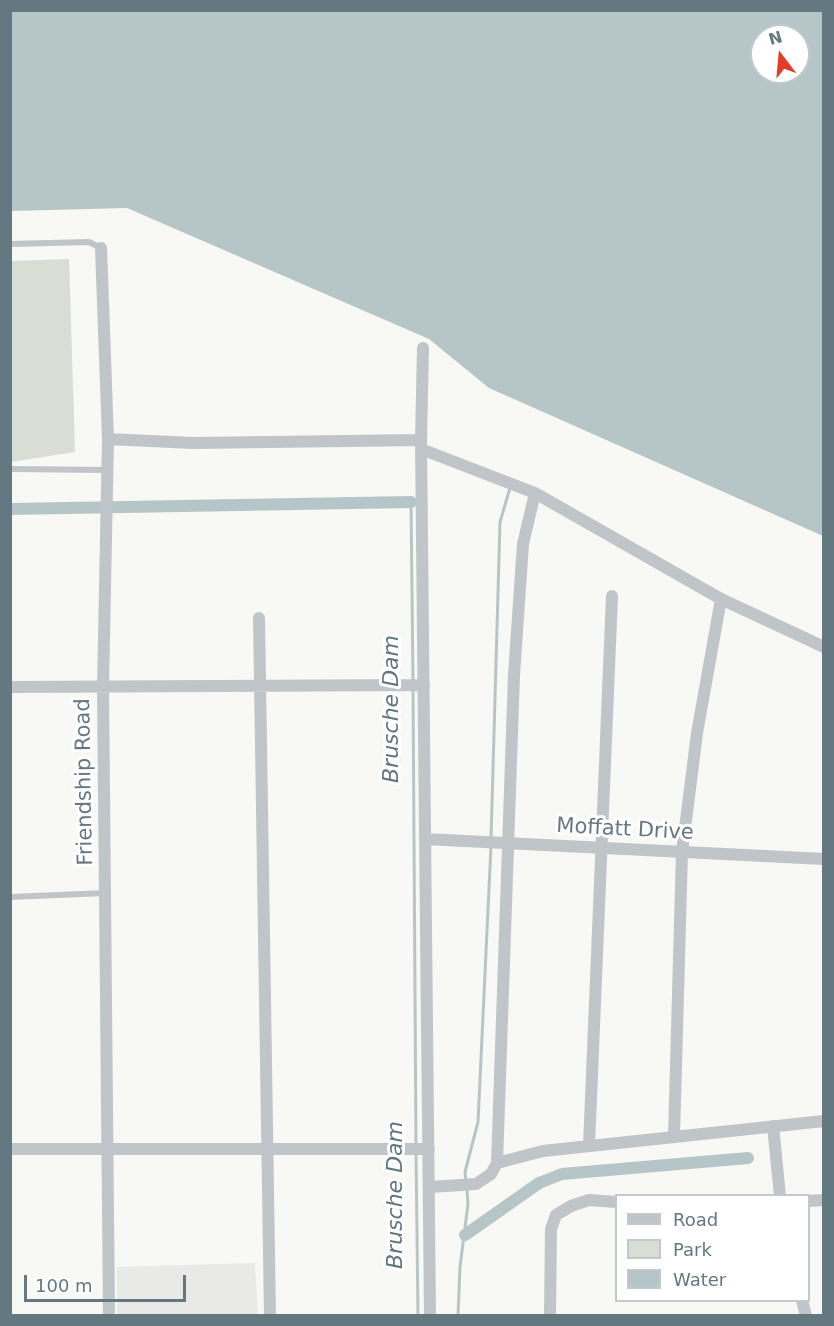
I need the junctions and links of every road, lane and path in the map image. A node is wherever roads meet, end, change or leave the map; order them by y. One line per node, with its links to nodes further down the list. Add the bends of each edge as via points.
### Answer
1 (10, 244): 2 (lane, via 89,242)
2 (101, 248): 4 (street, Friendship Road)
3 (423, 348): 5 (street)
4 (108, 439): 5 (street); 7 (street, Friendship Road)
5 (421, 445): 8 (street); 13 (street)
6 (10, 469): 7 (lane)
7 (107, 476): 16 (street, Friendship Road)
8 (535, 493): 10 (street); 18 (street, via 523,544)
9 (612, 596): 19 (street)
10 (721, 600): 12 (street); 20 (street)
11 (259, 618): 14 (street)
12 (824, 647)
13 (416, 684): 14 (street); 17 (street)
14 (261, 685): 16 (street); 28 (street)
15 (10, 687): 16 (street)
16 (103, 687): 22 (street, Friendship Road)
17 (425, 839): 18 (street, Moffatt Drive); 31 (street)
18 (506, 843): 19 (street, Moffatt Drive); 32 (street)
19 (602, 847): 20 (street, Moffatt Drive); 27 (street)
20 (682, 852): 21 (street, Moffatt Drive); 26 (street)
21 (824, 859)
22 (106, 893): 23 (lane); 29 (street, Friendship Road)
23 (10, 897)
24 (824, 1121): 25 (street)
25 (773, 1126): 26 (street); 34 (street)
26 (674, 1136): 27 (street)
27 (589, 1146): 32 (street, via 543,1151)
28 (267, 1147): 29 (street); 31 (street); 37 (street)
29 (106, 1148): 30 (street); 36 (street, Friendship Road)
30 (10, 1149)
31 (429, 1149): 33 (street)
32 (497, 1163): 33 (street, via 491,1174 476,1184)
33 (430, 1187): 38 (street)
34 (780, 1194)
35 (615, 1202): 39 (street, via 589,1200 556,1215 551,1229)
36 (109, 1316)
37 (270, 1316)
38 (430, 1316)
39 (550, 1316)

